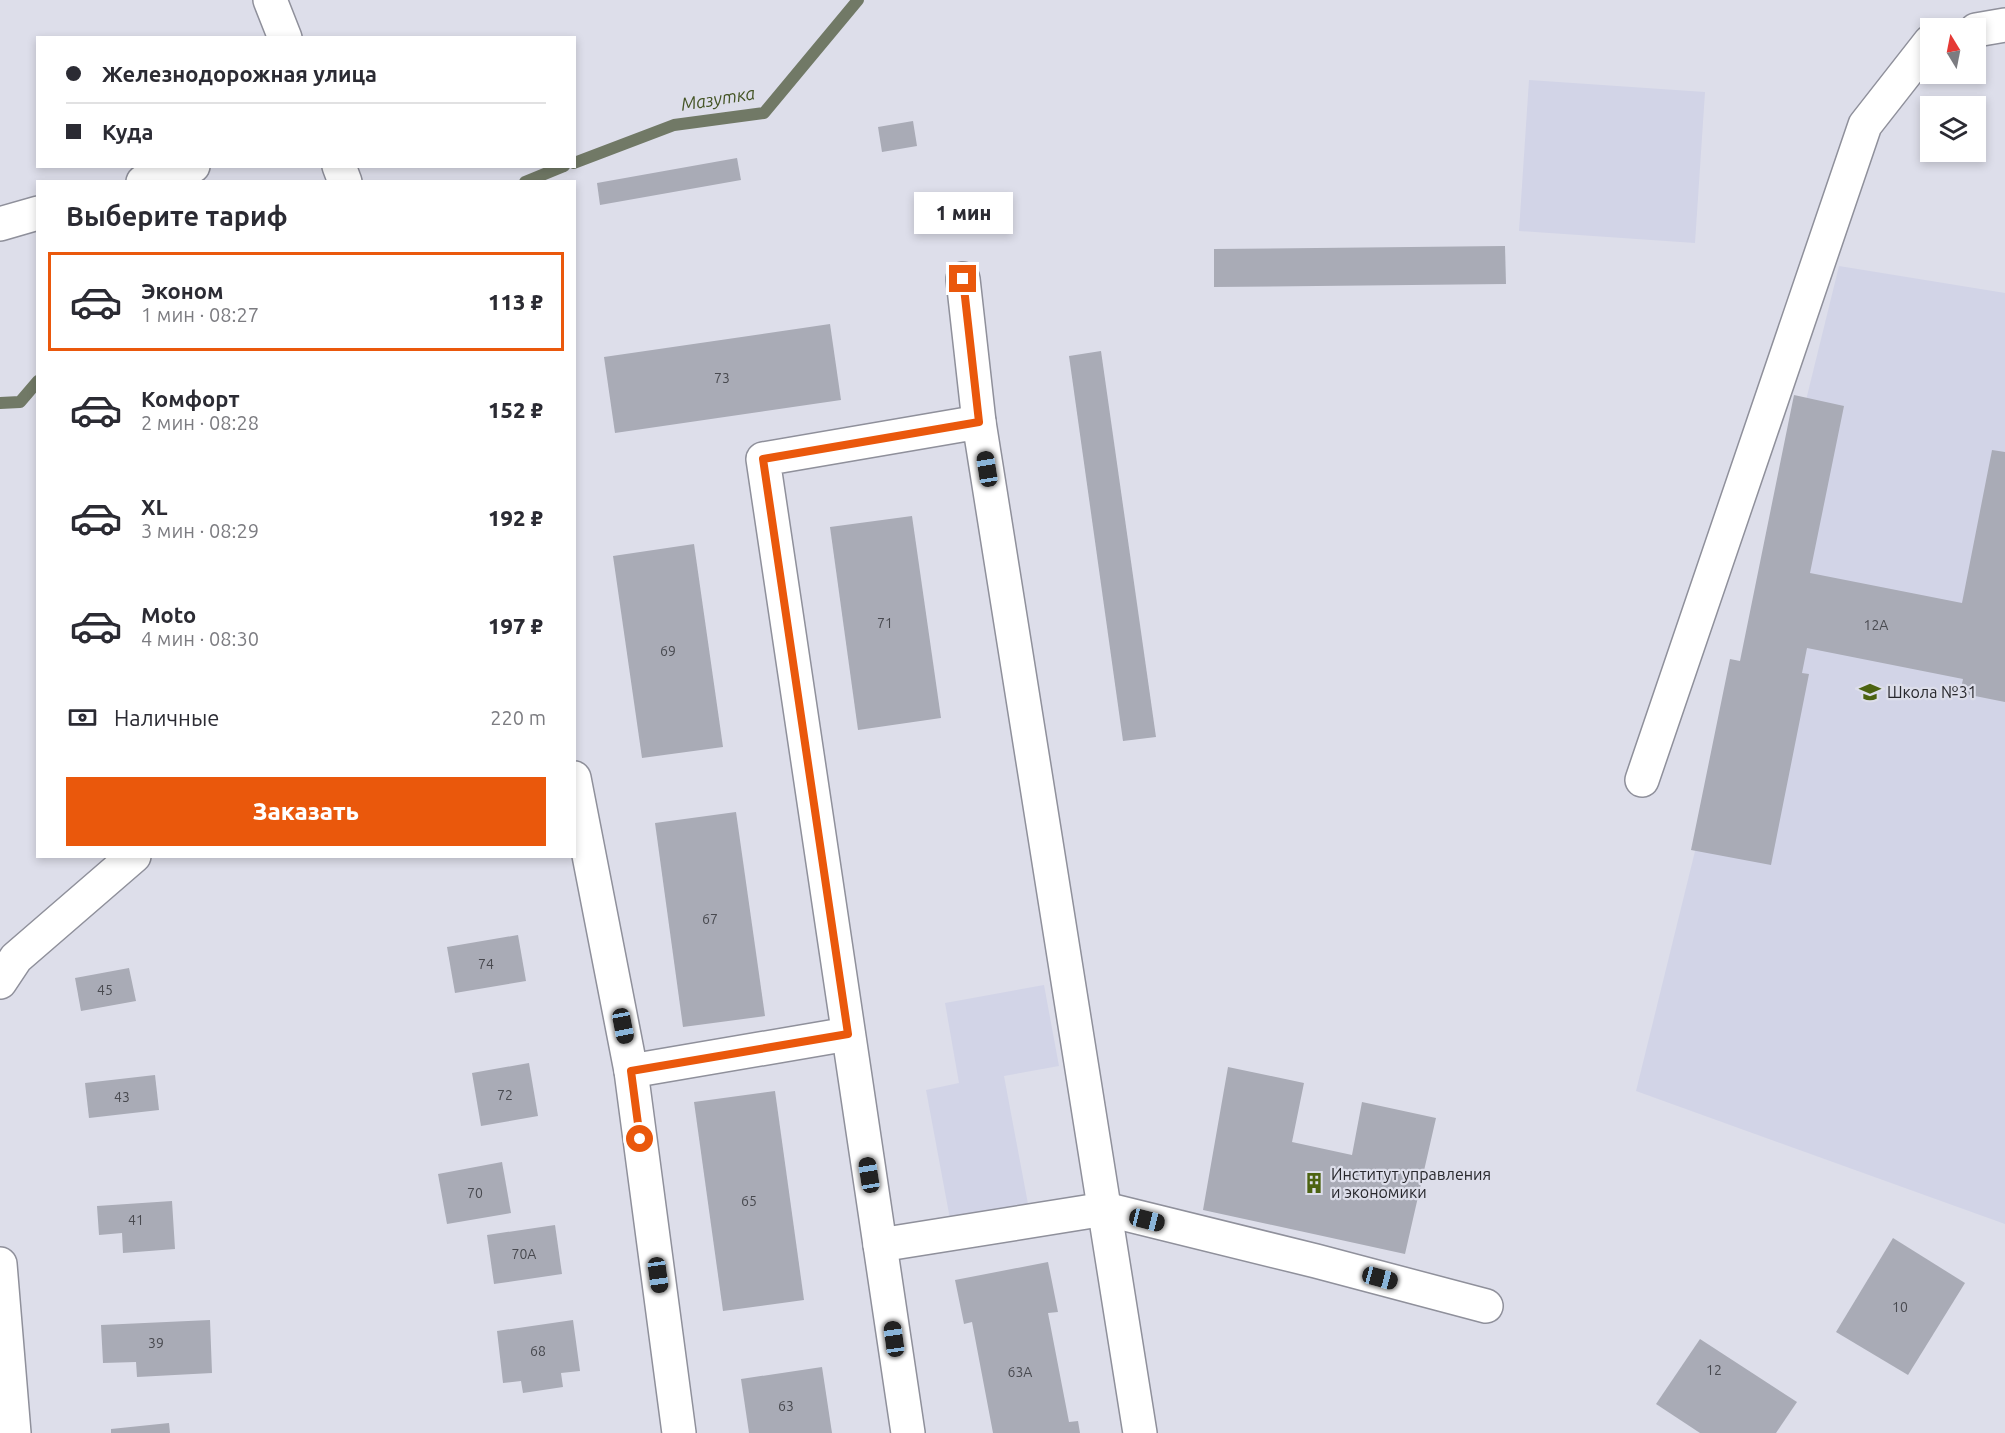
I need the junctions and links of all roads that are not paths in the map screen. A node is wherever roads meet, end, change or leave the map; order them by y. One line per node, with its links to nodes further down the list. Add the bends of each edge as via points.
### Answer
1 (270, 0): 4 (street)
2 (2005, 24): 3 (street)
3 (1986, 28)
4 (284, 36)
5 (1920, 55): 12 (street, via 1865,124)
6 (187, 168): 7 (street)
7 (149, 180)
8 (36, 214): 9 (street)
9 (0, 224)
10 (963, 279): 11 (street)
11 (979, 422): 16 (street, via 763,459); 18 (street)
12 (1642, 780)
13 (576, 788): 17 (street)
14 (132, 858): 15 (street, via 16,958)
15 (0, 982)
16 (848, 1034): 17 (street); 19 (street)
17 (631, 1071): 23 (street)
18 (1105, 1209): 19 (street); 21 (street); 25 (street)
19 (880, 1245): 24 (street)
20 (0, 1264): 22 (street)
21 (1486, 1306)
22 (14, 1433)
23 (679, 1433)
24 (908, 1433)
25 (1140, 1433)

